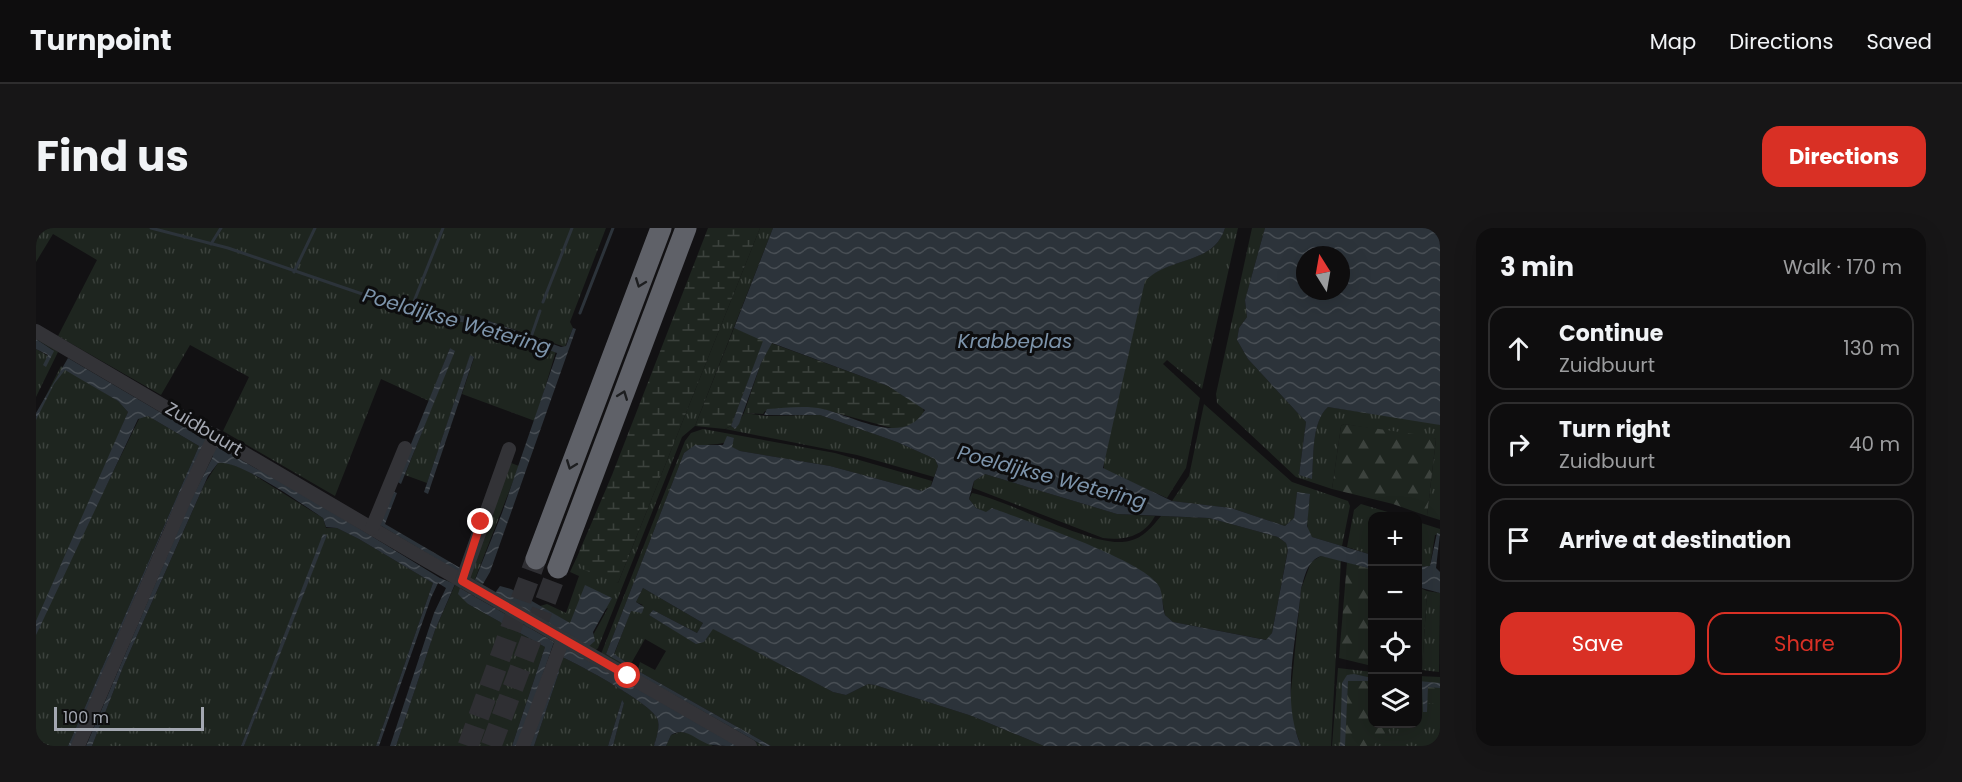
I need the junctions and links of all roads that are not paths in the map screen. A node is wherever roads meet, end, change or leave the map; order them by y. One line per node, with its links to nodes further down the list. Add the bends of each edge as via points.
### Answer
1 (661, 228): 8 (highway, one-way to 8)
2 (686, 228): 9 (highway, one-way to 2)
3 (36, 331): 4 (street, Zuidbuurt)
4 (215, 435): 7 (street, Zuidbuurt); 12 (street)
5 (405, 448): 7 (street)
6 (509, 449): 10 (street)
7 (372, 528): 10 (street, Zuidbuurt)
8 (536, 559)
9 (558, 568)
10 (462, 581): 11 (street, Zuidbuurt)
11 (563, 639): 13 (street); 14 (street, Zuidbuurt)
12 (78, 746)
13 (523, 746)
14 (750, 746)

